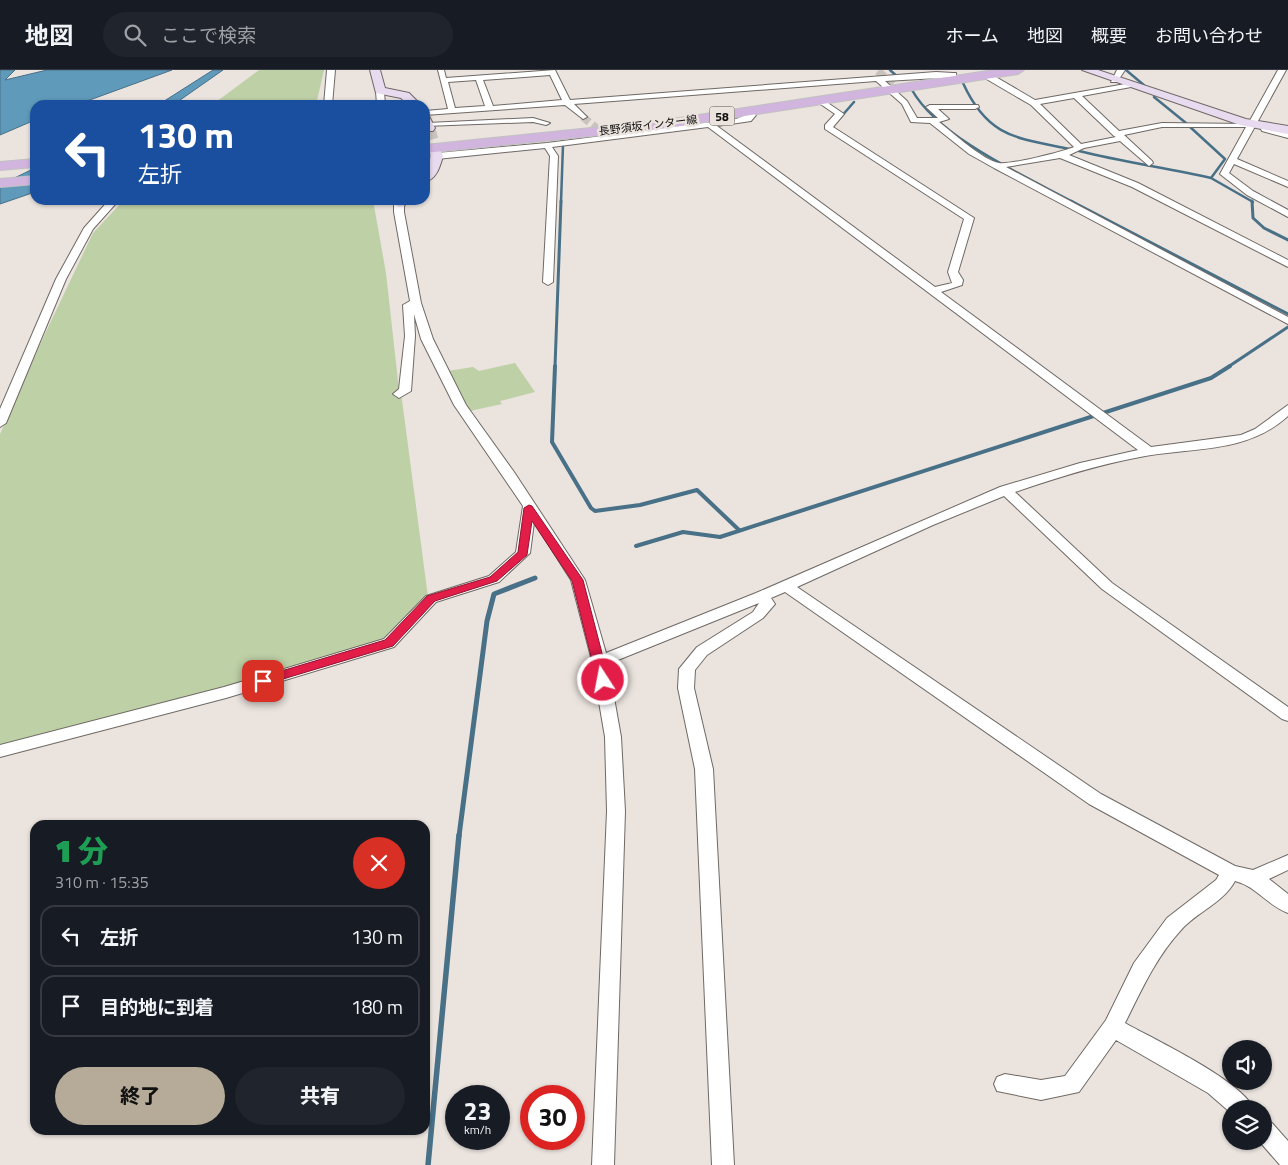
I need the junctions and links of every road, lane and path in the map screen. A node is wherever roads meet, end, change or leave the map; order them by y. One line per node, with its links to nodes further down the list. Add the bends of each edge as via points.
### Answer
1 (331, 70): 18 (street)
2 (375, 70): 16 (street)
3 (440, 70): 12 (street)
4 (851, 70): 13 (street)
5 (1018, 70): 9 (main road, 長野須坂インター線 / 58)
6 (1087, 70): 10 (street)
7 (1282, 70): 33 (street)
8 (551, 71): 11 (street); 22 (street)
9 (982, 72): 14 (main road, 長野須坂インター線 / 58); 14 (main road, 長野須坂インター線 / 58); 23 (street)
10 (1117, 75): 15 (street)
11 (479, 78): 12 (street); 25 (street)
12 (443, 80): 26 (street)
13 (863, 80): 14 (street); 22 (street)
14 (888, 80): 21 (main road, 長野須坂インター線 / 58); 29 (street, via 913,113 914,120); 31 (main road, 長野須坂インター線 / 58, via 749,107 546,123)
15 (1128, 85): 17 (street); 33 (street)
16 (380, 91): 19 (street); 20 (street, via 405,95)
17 (1076, 96): 23 (street); 36 (street)
18 (328, 100)
19 (381, 100)
20 (410, 100)
21 (822, 101): 27 (main road, 長野須坂インター線 / 58); 56 (street, via 840,114 828,127 969,218 953,272 957,285)
22 (566, 102): 25 (street); 28 (street)
23 (1034, 102): 39 (street)
24 (973, 107): 29 (street, via 930,107 945,119)
25 (490, 108): 26 (street)
26 (452, 111): 30 (street)
27 (748, 112): 32 (street, via 752,115 748,119); 40 (main road, 長野須坂インター線 / 58)
28 (583, 117)
29 (937, 120): 45 (street, via 972,152)
30 (430, 121)
31 (430, 123)
32 (709, 124): 38 (street); 56 (street)
33 (1249, 125): 35 (street); 36 (street, via 1162,124); 42 (street)
34 (1265, 129): 37 (street)
35 (1288, 130)
36 (1119, 136): 39 (street); 44 (street)
37 (1288, 136)
38 (547, 145): 40 (street); 55 (street, via 554,156 558,212)
39 (1079, 147): 41 (street)
40 (433, 152): 47 (street)
41 (1061, 155): 45 (street); 54 (street, via 1135,185)
42 (1232, 160): 50 (street); 53 (street, via 1224,174 1226,177)
43 (30, 163): 46 (main road)
44 (1149, 163)
45 (1002, 165): 58 (street)
46 (0, 166)
47 (430, 172)
48 (30, 180): 49 (main road)
49 (0, 183)
50 (1288, 184)
51 (110, 205): 61 (street, via 89,228 61,279)
52 (400, 205): 57 (street)
53 (1288, 214)
54 (1288, 264)
55 (548, 282)
56 (932, 290): 62 (street)
57 (416, 303): 59 (street, via 408,305 410,351 405,391); 64 (street, via 427,339 460,405 508,472)
58 (1288, 321)
59 (399, 394)
60 (1288, 410): 62 (street, via 1271,425 1242,440)
61 (0, 423)
62 (1148, 452): 63 (street, via 1074,469)
63 (1005, 490): 65 (street); 68 (street, via 1107,586)
64 (529, 508): 67 (street, via 578,580); 69 (street, via 523,553 494,579 431,599 389,643 226,692)
65 (786, 586): 66 (street); 71 (street, via 1095,799)
66 (762, 596): 67 (street); 80 (street, via 768,604 758,615 702,650 687,669 686,688 704,769)
67 (600, 661): 79 (street, via 613,737 616,811)
68 (1288, 715)
69 (0, 751)
70 (1288, 862): 72 (street)
71 (1230, 872): 72 (street); 74 (street, via 1223,886 1174,924 1141,969)
72 (1254, 878): 73 (street)
73 (1288, 905)
74 (1113, 1028): 75 (street, via 1071,1085 1041,1090); 76 (street, via 1216,1086)
75 (1004, 1084)
76 (1232, 1100)
77 (1272, 1140): 78 (street)
78 (1288, 1157)
79 (603, 1165)
80 (722, 1165)

